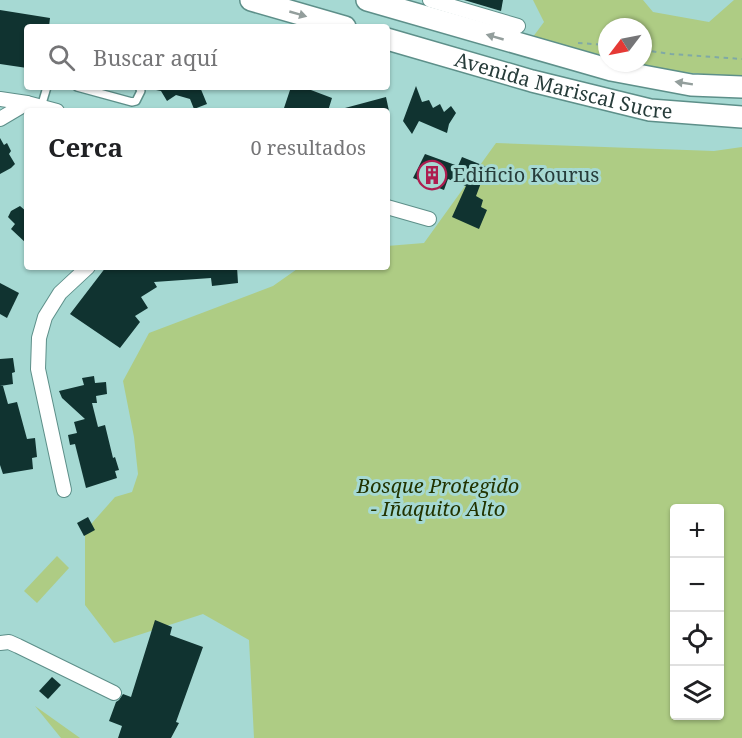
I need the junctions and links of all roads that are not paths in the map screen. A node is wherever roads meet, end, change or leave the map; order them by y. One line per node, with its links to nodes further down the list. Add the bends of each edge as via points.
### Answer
1 (251, 0): 4 (main road, one-way to 4)
2 (367, 0): 7 (main road, Avenida Mariscal Sucre, one-way to 2, via 691,85 611,70)
3 (430, 0): 5 (street)
4 (335, 24)
5 (518, 26)
6 (390, 40): 16 (main road, Avenida Mariscal Sucre, via 650,110)
7 (742, 87)
8 (45, 90): 12 (lane)
9 (88, 90): 10 (lane, via 132,102 139,98)
10 (140, 90)
11 (0, 99): 12 (street)
12 (34, 105): 13 (street); 14 (street)
13 (27, 108)
14 (46, 108)
15 (24, 109): 17 (street)
16 (742, 117)
17 (0, 119)
18 (390, 208): 19 (street)
19 (429, 219)
20 (84, 270): 21 (street, via 60,293 45,317 39,338 39,374)
21 (64, 490)
22 (0, 643): 23 (street, via 9,642)
23 (114, 693)

